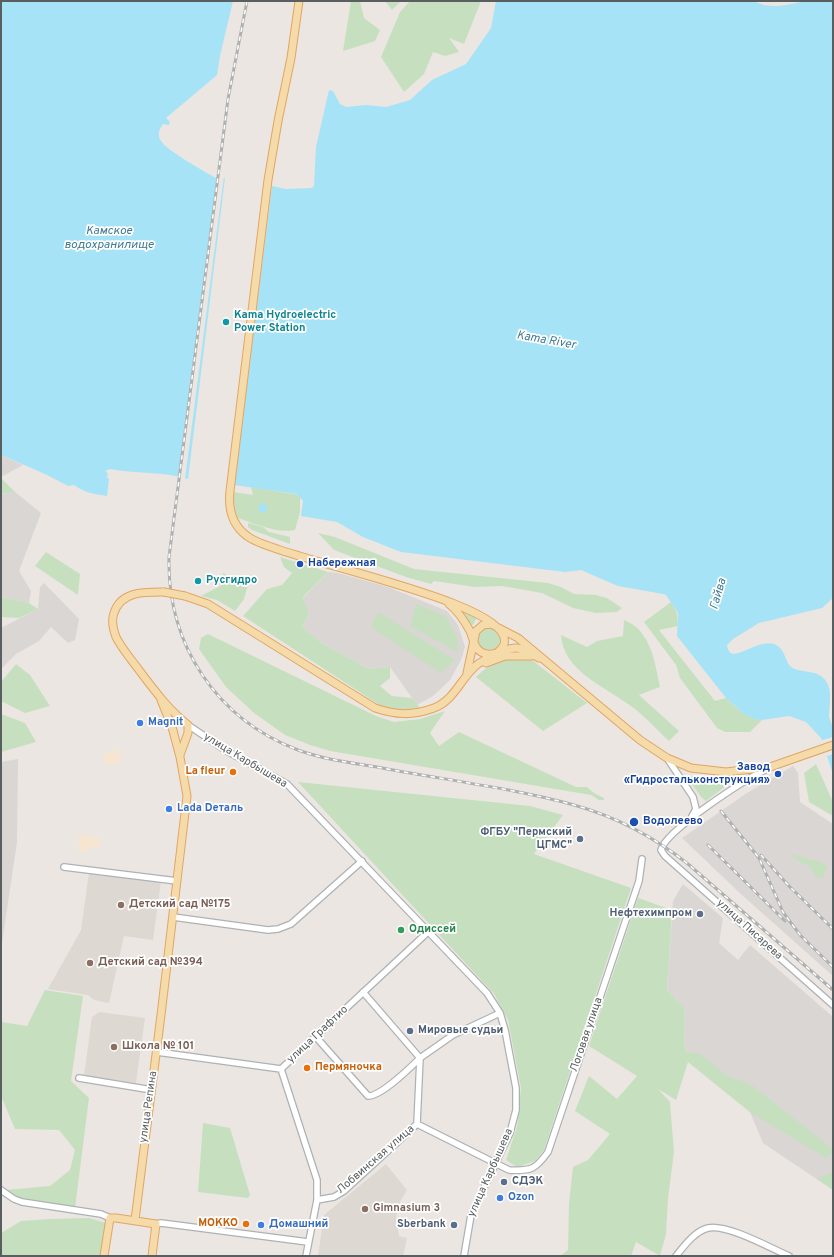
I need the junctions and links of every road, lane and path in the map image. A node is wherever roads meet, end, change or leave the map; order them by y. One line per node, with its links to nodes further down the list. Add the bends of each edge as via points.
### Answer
1 (300, 1): 2 (main road, via 268,180 231,485 230,512 236,526 255,541 285,553)
2 (444, 600): 3 (main road, via 478,614); 4 (main road, via 459,614)
3 (496, 626): 4 (main road, via 483,625 476,631); 5 (main road, via 502,631 505,639 503,647); 6 (main road, via 524,642)
4 (474, 639): 5 (main road, via 477,648 482,652); 7 (main road, улица Карбышева)
5 (497, 653): 6 (main road, via 508,648 519,648); 7 (main road, улица Карбышева, via 480,662)
6 (548, 663): 7 (main road, via 535,656 505,656 483,664); 16 (main road, via 640,740)
7 (467, 675): 8 (main road, улица Карбышева, bridge, via 454,694 440,705 423,712 394,714 375,708 208,604 164,592 128,596 118,605 112,620 116,637)
8 (161, 700): 9 (main road, улица Карбышева); 11 (main road, улица Репина)
9 (180, 719): 10 (main road, улица Карбышева); 11 (main road)
10 (188, 725): 12 (street, улица Карбышева); 13 (main road)
11 (172, 727): 15 (main road, улица Репина)
12 (199, 734): 13 (street); 20 (street, улица Карбышева, via 287,784)
13 (186, 739): 15 (main road)
14 (833, 745): 17 (main road)
15 (180, 757): 22 (main road, улица Репина, via 187,796)
16 (666, 758): 17 (main road, via 691,768 717,772); 18 (street, via 693,797 696,809)
17 (770, 767): 18 (street, via 749,778)
18 (691, 819): 26 (street, улица Писарева, via 664,842 661,850 665,856)
19 (642, 859): 35 (street, Логовая улица, via 639,881 548,1152 537,1167 524,1171 509,1170)
20 (362, 860): 23 (street, via 291,924 278,929 268,930); 24 (street, улица Карбышева)
21 (64, 867): 22 (street)
22 (177, 881): 23 (main road, улица Репина)
23 (173, 917): 29 (main road, улица Репина)
24 (428, 931): 25 (street, улица Графтио); 27 (street, улица Карбышева, via 487,993)
25 (363, 992): 28 (street, улица Графтио); 30 (street)
26 (833, 1004)
27 (500, 1013): 30 (street, via 453,1035); 35 (street, улица Карбышева, via 516,1088 516,1110 510,1134)
28 (316, 1037): 30 (street, via 368,1096 376,1095); 31 (street, улица Графтио)
29 (157, 1052): 31 (street, улица Графтио); 33 (main road, улица Репина)
30 (420, 1058): 34 (street, Лобвинская улица)
31 (281, 1069): 37 (street, via 317,1180)
32 (79, 1078): 33 (street)
33 (152, 1090): 39 (main road, улица Репина)
34 (417, 1124): 35 (street, Логовая улица); 37 (street, Лобвинская улица, via 344,1191 334,1197)
35 (495, 1164): 45 (street, улица Карбышева, via 471,1214)
36 (1, 1190): 38 (street, via 27,1204 101,1214)
37 (317, 1200): 41 (street)
38 (110, 1218): 39 (main road); 42 (main road)
39 (135, 1220): 40 (main road)
40 (156, 1224): 41 (street); 43 (main road)
41 (308, 1242): 44 (street)
42 (104, 1256)
43 (152, 1256)
44 (306, 1256)
45 (464, 1256)
46 (676, 1256): 47 (street, via 694,1236 709,1228 736,1233)
47 (789, 1256)

